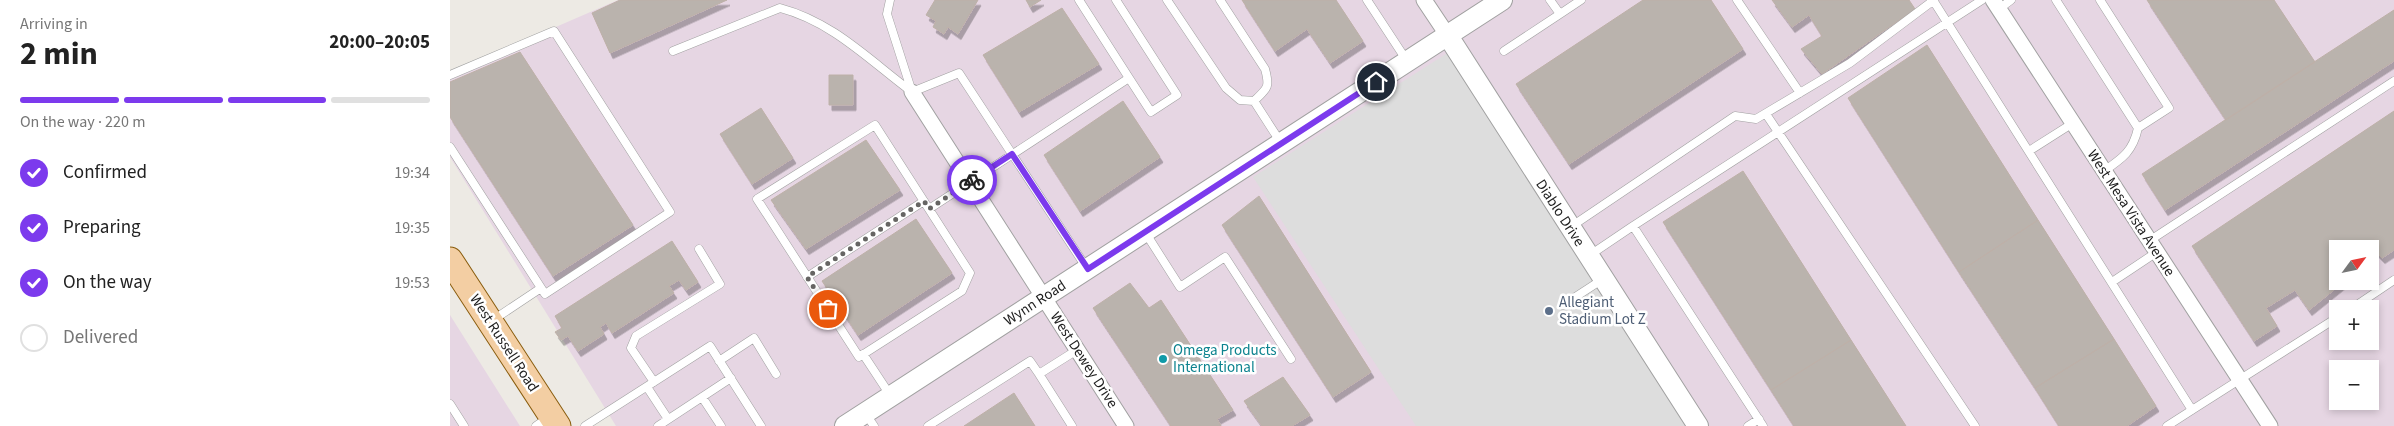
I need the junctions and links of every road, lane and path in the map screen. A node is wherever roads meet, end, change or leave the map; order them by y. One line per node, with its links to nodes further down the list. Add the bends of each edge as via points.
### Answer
1 (890, 0): 26 (lane, via 887,14)
2 (1079, 0): 24 (lane)
3 (1116, 0): 24 (lane, via 1177,95 1151,112)
4 (1167, 0): 28 (lane, via 1226,88 1240,100)
5 (1220, 0): 28 (lane, via 1265,69 1269,81 1267,89)
6 (1367, 0): 22 (lane)
7 (1424, 0): 19 (street, Diablo Drive)
8 (1502, 0): 19 (street, Wynn Road)
9 (1550, 0): 17 (lane)
10 (1581, 0): 17 (lane)
11 (1737, 0): 27 (lane)
12 (1934, 0): 18 (lane); 27 (lane, via 1850,63)
13 (1982, 0): 18 (lane)
14 (2056, 0): 31 (lane)
15 (2100, 0): 31 (lane, via 2169,108)
16 (2001, 3): 30 (street, West Mesa Vista Avenue)
17 (1560, 14): 21 (lane)
18 (1948, 23): 32 (lane); 35 (lane)
19 (1448, 36): 22 (street, Wynn Road); 42 (street, Diablo Drive)
20 (673, 51): 26 (lane, via 780,8 798,13 837,33)
21 (1504, 51)
22 (1407, 62): 33 (street, Wynn Road)
23 (450, 74): 53 (lane, via 554,31 670,212 544,294)
24 (1128, 78): 36 (lane)
25 (2394, 81): 44 (lane)
26 (912, 92): 36 (lane, via 960,73); 38 (street, West Dewey Drive)
27 (1800, 93): 29 (lane)
28 (1254, 100): 33 (lane)
29 (1766, 114): 32 (lane); 42 (lane, via 1756,119 1735,116)
30 (2073, 123): 35 (lane); 37 (street, West Mesa Vista Avenue)
31 (2138, 128): 37 (lane, via 2134,144)
32 (1778, 132): 41 (lane); 88 (lane)
33 (1281, 143): 43 (street, Wynn Road)
34 (450, 147): 53 (lane)
35 (2029, 151): 52 (lane)
36 (1012, 154): 38 (lane); 48 (lane)
37 (2104, 171): 44 (street, West Mesa Vista Avenue)
38 (969, 182): 40 (lane); 54 (street, West Dewey Drive)
39 (924, 201): 40 (lane); 49 (lane); 49 (lane, via 874,125 757,199)
40 (929, 209): 60 (lane, via 970,273 962,291)
41 (1633, 226): 46 (lane); 75 (lane)
42 (1569, 228): 46 (street, Diablo Drive)
43 (1145, 232): 48 (street, Wynn Road); 61 (lane, via 1180,287 1225,257)
44 (2153, 247): 52 (lane); 66 (street, West Mesa Vista Avenue)
45 (699, 249): 67 (lane, via 720,284 636,336 632,348)
46 (1588, 256): 50 (street, Diablo Drive)
47 (450, 260): 57 (main road, West Russell Road)
48 (1088, 269): 54 (street, Wynn Road)
49 (807, 277): 60 (lane, via 859,357)
50 (1602, 279): 56 (lane); 86 (street, Diablo Drive)
51 (2394, 280): 55 (lane)
52 (2112, 282): 71 (lane)
53 (541, 288): 57 (lane)
54 (1043, 298): 59 (street, West Dewey Drive); 68 (street, Wynn Road)
55 (2364, 300)
56 (1563, 305)
57 (490, 322): 74 (main road, West Russell Road)
58 (2329, 323): 66 (lane)
59 (1077, 350): 64 (lane); 85 (street, West Dewey Drive)
60 (863, 354): 68 (lane)
61 (1291, 359)
62 (719, 361): 63 (lane, via 754,338); 65 (lane); 67 (lane, via 710,346)
63 (776, 374)
64 (1039, 374): 83 (lane, via 1030,360); 84 (lane)
65 (730, 378): 69 (lane); 81 (lane)
66 (2240, 381): 71 (lane); 76 (street, West Mesa Vista Avenue)
67 (650, 384): 72 (lane); 78 (lane)
68 (891, 396): 73 (street, Wynn Road)
69 (702, 397): 72 (lane); 80 (lane)
70 (450, 404): 77 (lane)
71 (2192, 410): 89 (lane)
72 (668, 419): 79 (lane)
73 (870, 420): 82 (street, Wynn Road)
74 (548, 422)
75 (1761, 423): 87 (lane)
76 (2265, 424)
77 (464, 426)
78 (585, 426)
79 (658, 426)
80 (721, 426)
81 (761, 426)
82 (845, 426)
83 (928, 426)
84 (1072, 426)
85 (1126, 426)
86 (1698, 426)
87 (1748, 426)
88 (1975, 426)
89 (2167, 426)

